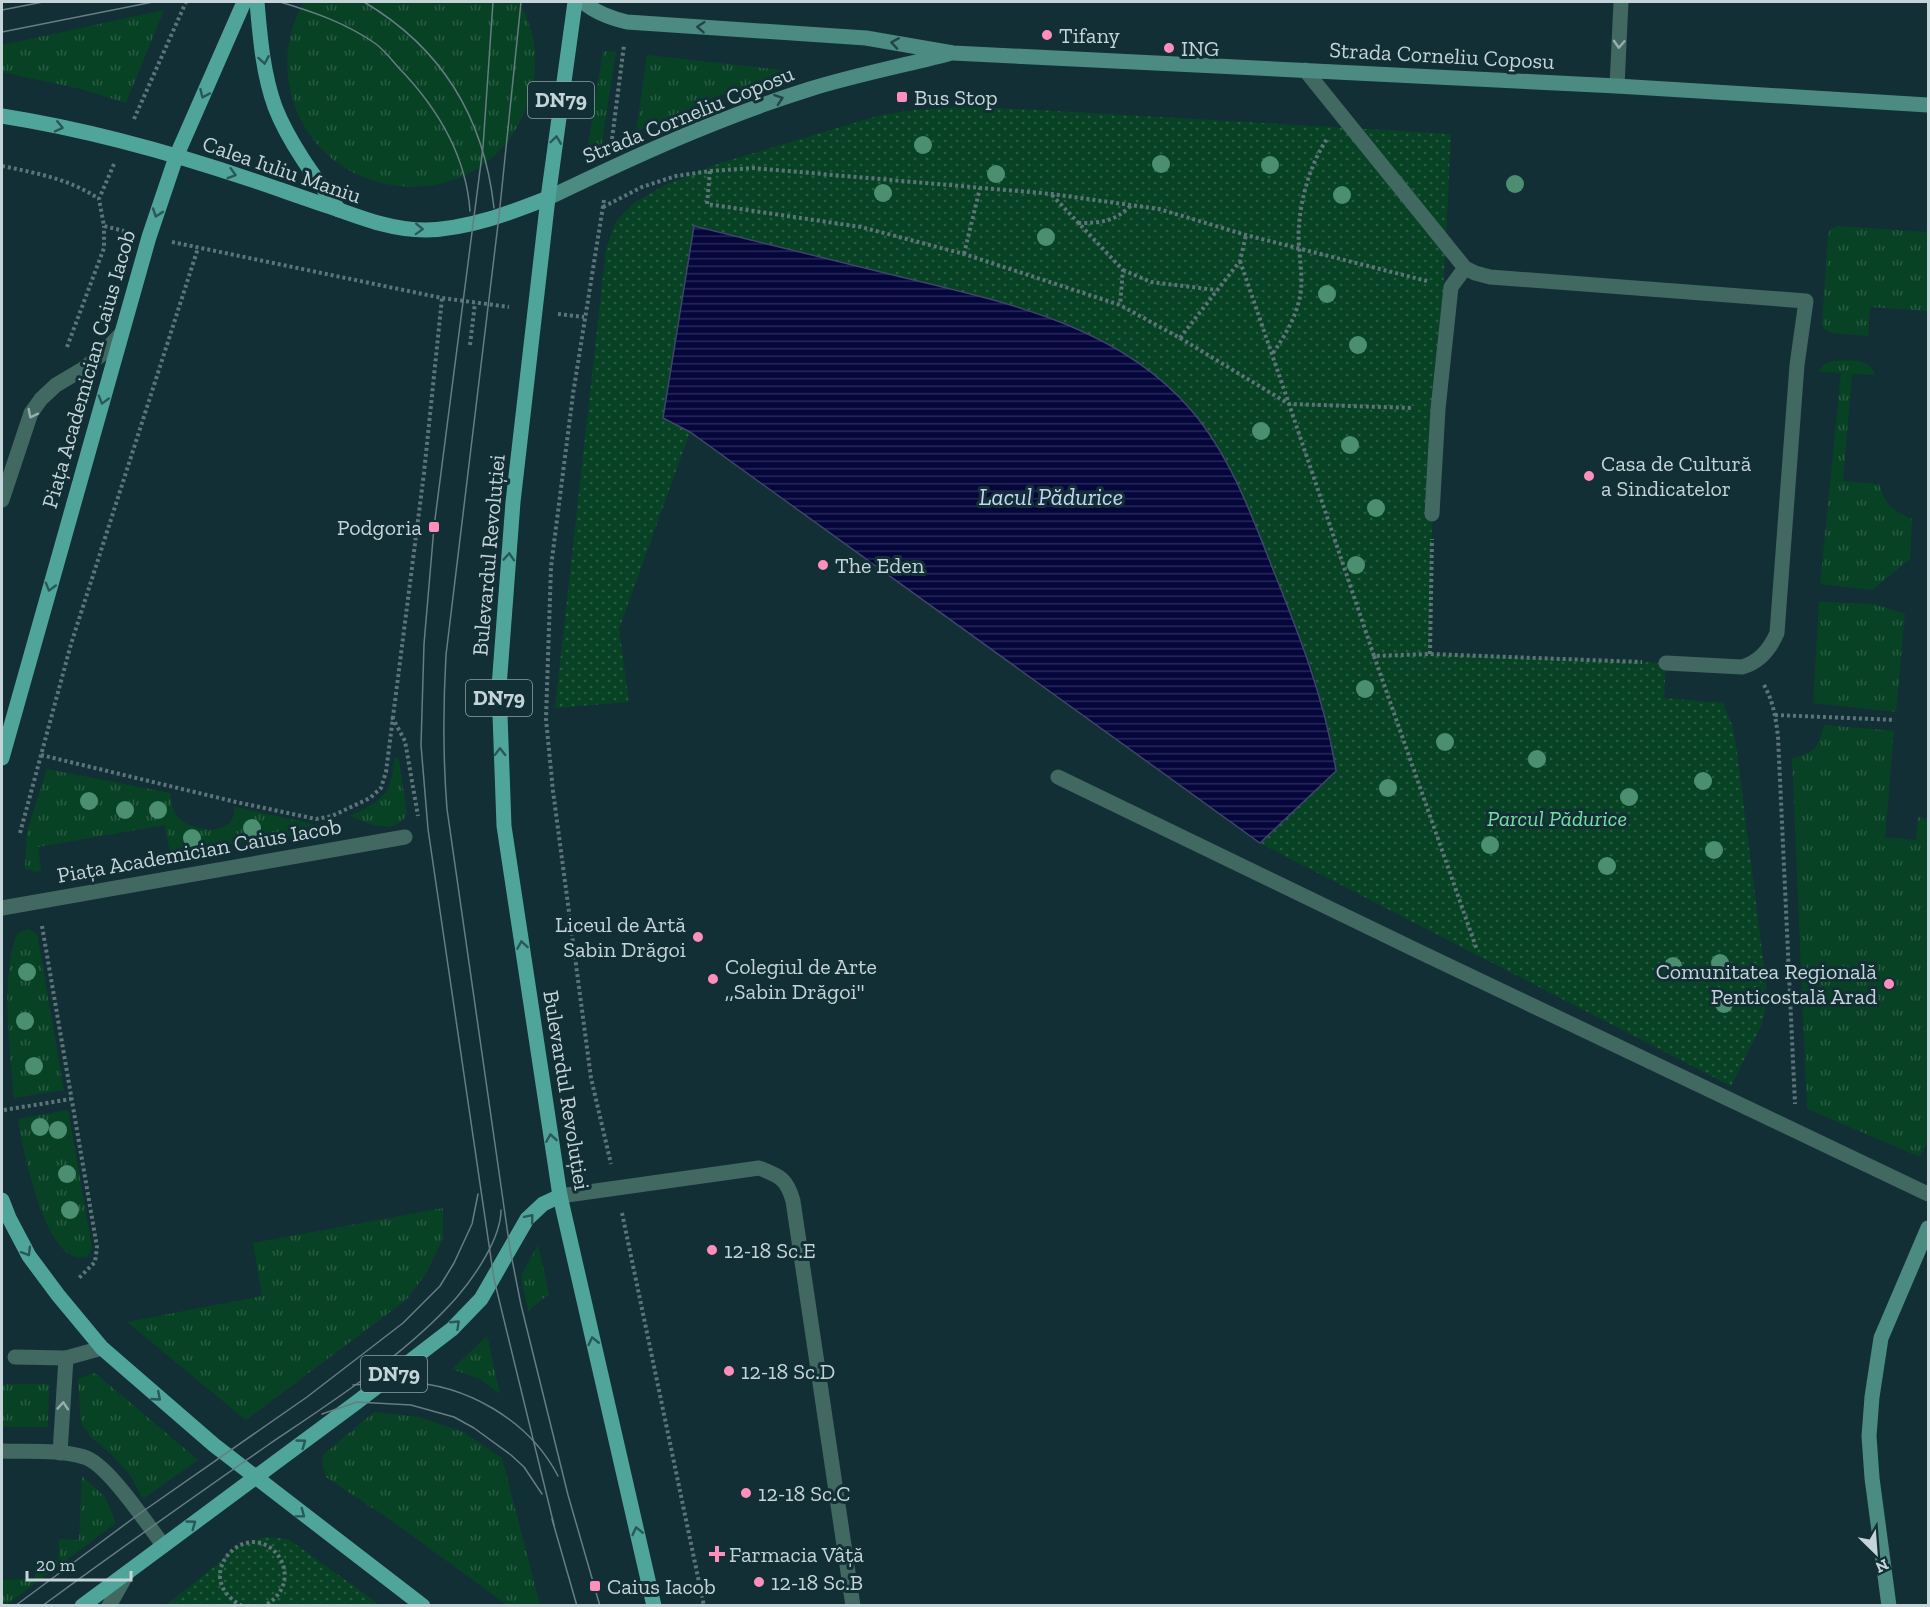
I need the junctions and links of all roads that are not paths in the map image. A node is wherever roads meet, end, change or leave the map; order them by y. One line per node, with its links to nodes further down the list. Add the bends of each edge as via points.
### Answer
1 (244, 2): 11 (main road, Piața Academician Caius Iacob, one-way to 11)
2 (257, 2): 13 (main road, one-way to 13, via 274,105 287,133)
3 (575, 2): 12 (main road, Bulevardul Revoluției / DN79, one-way to 3)
4 (583, 2): 6 (main road, Strada Corneliu Coposu, one-way to 4, via 866,38 627,22 612,19)
5 (1621, 2): 8 (street, one-way to 8)
6 (953, 53): 7 (main road, Strada Corneliu Coposu); 12 (main road, Strada Corneliu Coposu, one-way to 6, via 753,108)
7 (1305, 70): 8 (main road, Strada Corneliu Coposu); 14 (street)
8 (1617, 86): 9 (main road, Strada Corneliu Coposu)
9 (1929, 105)
10 (2, 116): 11 (main road, Calea Iuliu Maniu, one-way to 11)
11 (176, 157): 13 (main road, Calea Iuliu Maniu, one-way to 13); 15 (main road, Piața Academician Caius Iacob, one-way to 15)
12 (548, 198): 13 (main road, Calea Iuliu Maniu, one-way to 12, via 369,222 426,230 495,217); 24 (main road, Bulevardul Revoluției / DN79, one-way to 12, via 504,826 499,687 513,502)
13 (339, 210)
14 (1465, 268): 17 (street, via 1450,287); 18 (street, via 1490,277 1806,301 1797,365 1777,633 1771,648 1752,665)
15 (121, 334): 16 (street, one-way to 16, via 83,369 56,385 31,413); 19 (main road, Piața Academician Caius Iacob, one-way to 19)
16 (2, 500)
17 (1432, 514)
18 (1666, 663)
19 (2, 758)
20 (1058, 777): 23 (street)
21 (405, 837): 22 (street, Piața Academician Caius Iacob)
22 (2, 908)
23 (1929, 1194)
24 (560, 1196): 32 (main road, DN79, one-way to 24, via 452,1329 481,1299 527,1219 543,1204); 38 (main road, Bulevardul Revoluției, one-way to 24); 39 (street, via 759,1168 778,1175 789,1187)
25 (2, 1200): 27 (main road, one-way to 27, via 29,1256)
26 (1929, 1228): 40 (main road, via 1881,1338 1872,1397 1872,1478)
27 (102, 1348): 29 (street); 32 (main road, one-way to 32)
28 (15, 1357): 29 (street)
29 (66, 1358): 31 (street, one-way to 29)
30 (2, 1451): 31 (street)
31 (60, 1453): 33 (street, via 86,1457 103,1468)
32 (255, 1478): 33 (main road, DN79, one-way to 32); 37 (main road, one-way to 37)
33 (163, 1545): 34 (main road, DN79)
34 (128, 1571): 35 (main road, DN79); 36 (street)
35 (82, 1605)
36 (109, 1605)
37 (423, 1605)
38 (654, 1605)
39 (853, 1605)
40 (1889, 1605)

